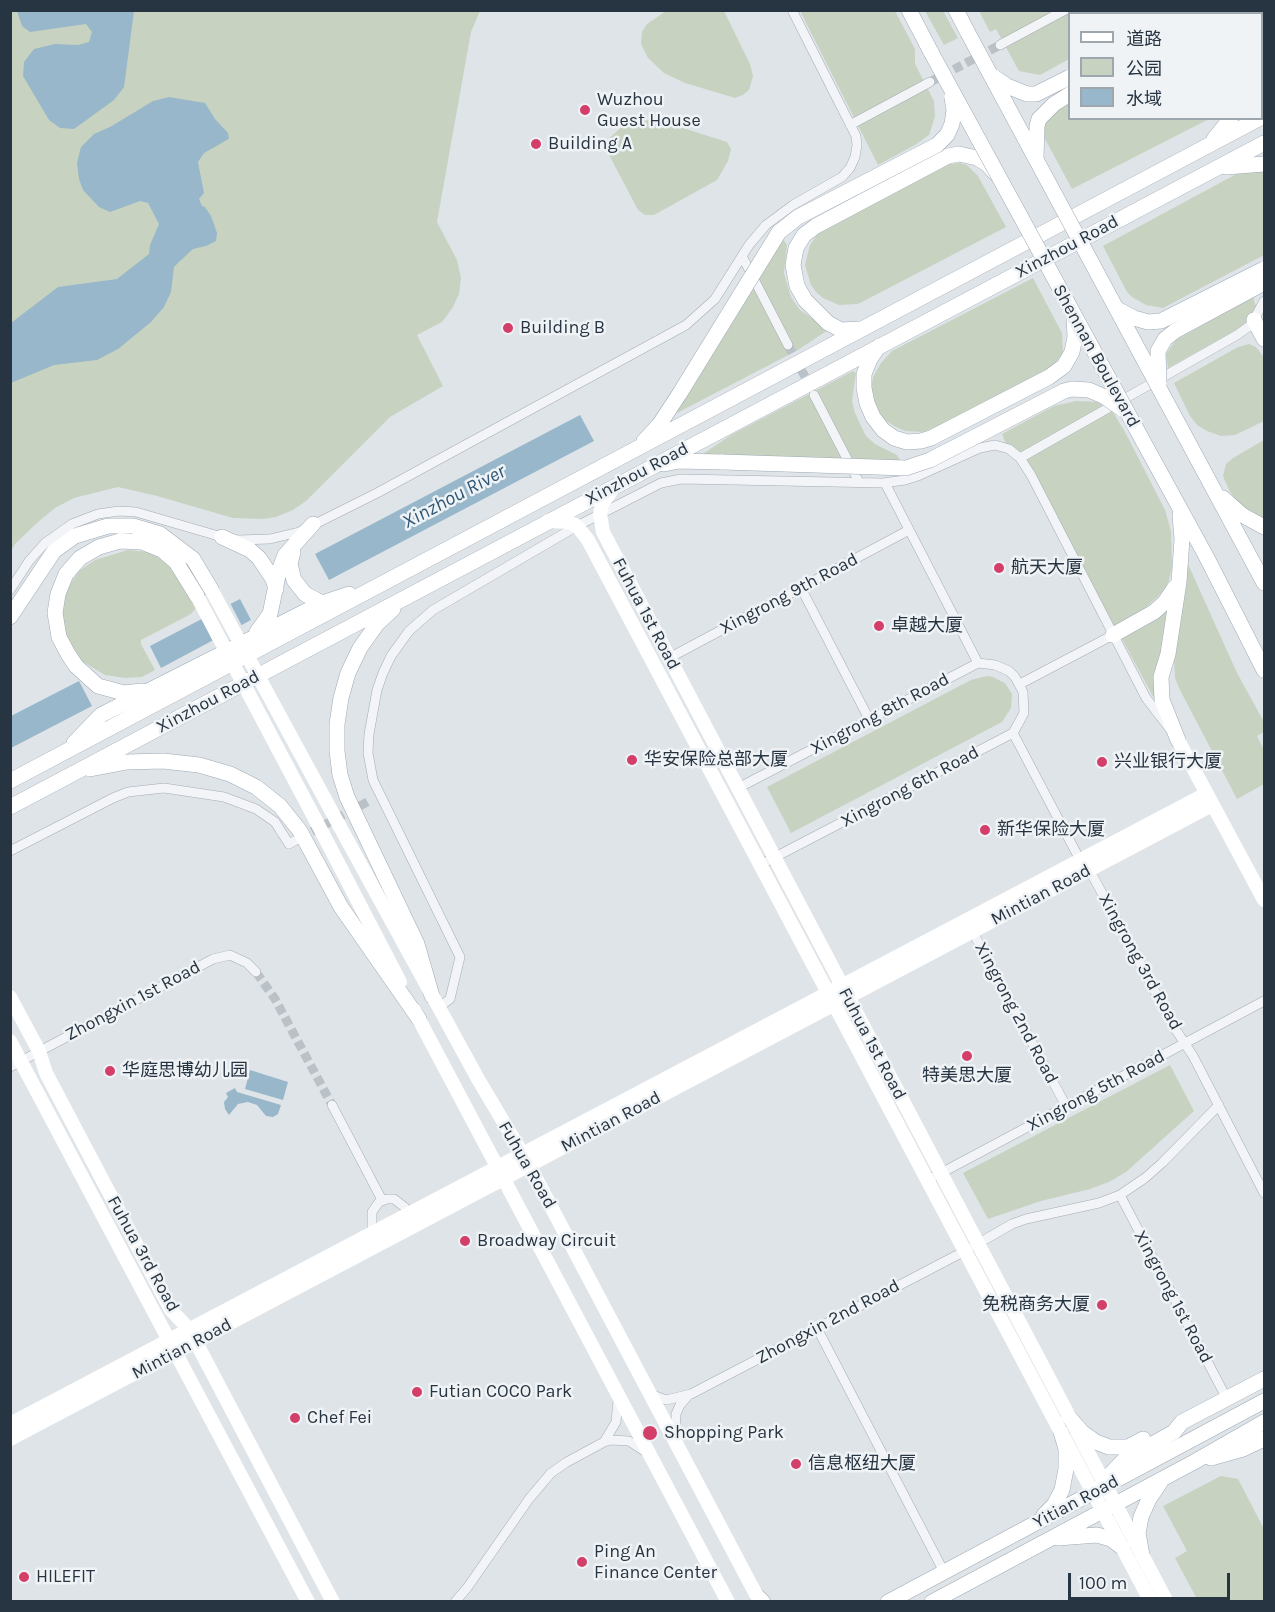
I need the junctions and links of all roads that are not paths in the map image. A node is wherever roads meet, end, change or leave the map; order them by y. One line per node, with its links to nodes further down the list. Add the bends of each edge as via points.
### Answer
1 (792, 10): 13 (street)
2 (909, 10): 9 (main road, Shennan Boulevard, bridge)
3 (956, 10): 6 (main road, bridge)
4 (1065, 10): 5 (street)
5 (1000, 45)
6 (991, 75): 7 (main road, bridge, via 1027,94 1036,94); 16 (main road, bridge)
7 (1068, 78)
8 (930, 82): 13 (street)
9 (948, 82): 19 (main road, Shennan Boulevard, bridge); 34 (main road, bridge, via 953,118 942,141 785,226 659,425)
10 (1068, 95): 16 (main road, bridge, via 1040,119)
11 (1229, 120): 15 (main road)
12 (1258, 120): 15 (main road, Xinzhou Road)
13 (850, 125): 20 (street, via 857,145 846,173 776,216)
14 (1264, 143): 18 (main road, Xinzhou Road)
15 (1206, 147): 27 (main road, Xinzhou Road)
16 (1036, 161): 24 (main road, bridge)
17 (1264, 164): 18 (main road)
18 (1218, 168): 30 (main road, Xinzhou Road)
19 (1000, 179): 25 (main road, Shennan Boulevard, bridge); 27 (main road, bridge, via 977,158 959,154 943,158 804,235 794,257 794,273 805,300 841,330)
20 (742, 256): 29 (street); 44 (street, via 715,299 686,325)
21 (1264, 268): 24 (main road, bridge, via 1161,321 1148,322)
22 (1264, 283): 31 (main road, bridge, via 1165,339 1158,351)
23 (1264, 301): 26 (street)
24 (1117, 309): 31 (main road, bridge)
25 (1074, 317): 30 (main road, via 1072,352 1064,366 921,441 894,438 873,417 867,403 864,374); 33 (main road, Shennan Boulevard, bridge)
26 (1254, 320): 28 (main road); 35 (street, via 1237,335)
27 (868, 327): 34 (main road, Xinzhou Road)
28 (1264, 339)
29 (788, 345)
30 (879, 345): 36 (main road, Xinzhou Road)
31 (1159, 386): 40 (main road, bridge)
32 (814, 395): 37 (street)
33 (1126, 412): 36 (main road, bridge, via 1097,393 1072,389 930,460 896,470 679,461); 41 (main road, Shennan Boulevard, bridge)
34 (634, 451): 50 (main road, Xinzhou Road)
35 (1020, 458): 38 (street, via 1003,446 988,446 918,476); 60 (street)
36 (644, 470): 39 (main road, Xinzhou Road)
37 (859, 482): 38 (street); 42 (street, via 670,480)
38 (885, 483): 47 (street)
39 (615, 486): 42 (street); 43 (main road, Xinzhou Road)
40 (1215, 491): 46 (main road, via 1242,515); 52 (main road)
41 (1178, 506): 51 (main road, via 1182,540); 64 (main road, Shennan Boulevard)
42 (600, 514): 45 (street); 62 (street, Fuhua 1st Road, via 603,532)
43 (548, 521): 45 (street); 56 (main road, Xinzhou Road)
44 (313, 525): 48 (street, via 270,539); 49 (main road)
45 (577, 526): 74 (street, via 433,610 400,642 383,673 372,712 369,767); 82 (street, Fuhua 1st Road, via 588,540)
46 (1264, 527)
47 (909, 530): 53 (street, Xingrong 9th Road); 63 (street)
48 (222, 537): 54 (street, via 136,512 98,514 64,528 45,543); 55 (main road, via 259,558)
49 (295, 543): 55 (main road, via 282,563); 58 (main road, via 290,564 294,580 305,594)
50 (386, 582): 58 (main road); 70 (main road, Xinzhou Road)
51 (1179, 582): 60 (main road, via 1154,612); 69 (main road, via 1161,677 1162,700)
52 (1264, 584)
53 (801, 588): 62 (street, Xingrong 9th Road); 67 (street)
54 (10, 590)
55 (276, 590): 61 (main road, via 270,614)
56 (414, 592): 71 (main road, Xinzhou Road); 90 (main road, via 377,624 360,648 340,698 337,751 347,797 417,944)
57 (204, 593): 59 (main road, via 193,559 160,534 134,526 108,526 75,536 54,551); 66 (main road, via 170,556 135,541 107,544 86,554 63,580 56,601 56,626 76,666 98,686 113,691); 90 (street, Fuhua Road, bridge, via 339,825); 91 (street, Fuhua Road, bridge)
58 (322, 603): 61 (main road)
59 (10, 617)
60 (1113, 635): 65 (street); 69 (street, via 1146,698)
61 (253, 637): 66 (main road)
62 (669, 658): 73 (street, Fuhua 1st Road)
63 (978, 663): 65 (street, via 1002,668); 67 (street, Xingrong 8th Road)
64 (1264, 670)
65 (1020, 684): 68 (street, via 1025,706)
66 (154, 688): 70 (main road, via 101,715)
67 (869, 719): 73 (street, Xingrong 8th Road)
68 (1014, 733): 80 (street, Xingrong 6th Road); 81 (street, Xingrong 3rd Road)
69 (1178, 740): 75 (street)
70 (64, 753): 72 (main road, Xinzhou Road)
71 (75, 772): 77 (main road, Xinzhou Road); 91 (main road, via 127,762 163,761 199,765 256,787 280,806 300,831 341,908)
72 (10, 781)
73 (738, 788): 80 (street, Fuhua 1st Road)
74 (379, 795): 76 (street); 90 (street, via 459,954 453,994 447,1003)
75 (1209, 799): 81 (street, Mintian Road); 83 (street)
76 (369, 801)
77 (10, 807)
78 (298, 839): 79 (street, via 289,844 275,822 256,808 224,797 164,788 128,792 113,798)
79 (10, 851)
80 (774, 858): 82 (street, Xingrong 6th Road); 86 (street, Fuhua 1st Road)
81 (1084, 864): 84 (street, Mintian Road); 93 (street, Xingrong 3rd Road)
82 (760, 865): 88 (street, Fuhua 1st Road)
83 (1264, 900)
84 (969, 925): 86 (street, Mintian Road); 98 (street, Xingrong 2nd Road)
85 (256, 972): 94 (street, Zhongxin 1st Road, via 238,958 221,956)
86 (844, 991): 88 (street, Mintian Road); 101 (street, Fuhua 1st Road)
87 (10, 997): 94 (street, Fuhua 3rd Road)
88 (831, 998): 99 (street, Mintian Road); 102 (street, Fuhua 1st Road)
89 (1264, 1001): 93 (street, Xingrong 5th Road)
90 (435, 1002): 99 (street, Fuhua Road)
91 (419, 1019): 100 (street, Fuhua Road)
92 (10, 1041): 95 (street, Fuhua 3rd Road)
93 (1185, 1043): 97 (street, Xingrong 3rd Road); 98 (street, Xingrong 5th Road)
94 (39, 1051): 95 (street, Zhongxin 1st Road); 111 (street, Fuhua 3rd Road, via 46,1072 171,1310)
95 (16, 1064): 112 (street, Fuhua 3rd Road)
96 (332, 1105): 105 (street)
97 (1219, 1105): 103 (street, Xingrong 3rd Road); 104 (street, Zhongxin 2nd Road, via 1162,1163)
98 (1066, 1107): 101 (street, Xingrong 5th Road)
99 (526, 1159): 100 (street, Mintian Road); 115 (street, Fuhua Road)
100 (500, 1173): 106 (street, Mintian Road); 111 (street, Mintian Road); 114 (street, Fuhua Road)
101 (940, 1173): 102 (street, Xingrong 5th Road); 108 (street, Fuhua 1st Road)
102 (927, 1180): 109 (street, Fuhua 1st Road)
103 (1264, 1193)
104 (1120, 1195): 108 (street, Zhongxin 2nd Road, via 1018,1221); 117 (street, Xingrong 1st Road)
105 (382, 1200): 106 (street, via 394,1199); 107 (street, via 372,1212)
106 (411, 1212): 107 (street, Mintian Road)
107 (372, 1233): 111 (street, Mintian Road)
108 (977, 1242): 109 (street, Zhongxin 2nd Road); 119 (street, Fuhua 1st Road)
109 (965, 1251): 110 (street, Zhongxin 2nd Road); 123 (street, Fuhua 1st Road)
110 (817, 1328): 116 (street, Zhongxin 2nd Road); 138 (street)
111 (192, 1336): 112 (street, Mintian Road); 141 (street, Fuhua 3rd Road)
112 (172, 1346): 122 (street, Mintian Road); 125 (street, Mintian Road); 140 (street, Fuhua 3rd Road)
113 (1264, 1379): 117 (main road)
114 (617, 1393): 127 (street, via 617,1417); 129 (street, Fuhua Road)
115 (650, 1394): 116 (street, Zhongxin 2nd Road, via 666,1400); 128 (street, Fuhua Road)
116 (691, 1394): 128 (street, Zhongxin 2nd Road, via 676,1414)
117 (1227, 1399): 124 (main road, via 1182,1422)
118 (1259, 1405): 120 (main road, Yitian Road)
119 (1068, 1416): 124 (main road, via 1096,1442 1109,1447 1128,1447 1159,1431); 132 (street, Fuhua 1st Road)
120 (1227, 1422): 124 (main road); 132 (main road, Yitian Road)
121 (1263, 1422): 130 (main road, Yitian Road)
122 (10, 1424)
123 (1061, 1432): 132 (street, Fuhua 1st Road); 134 (main road, via 1066,1449 1062,1490)
124 (1174, 1432): 132 (main road, via 1124,1460)
125 (10, 1439)
126 (1264, 1439): 130 (main road, via 1232,1453)
127 (604, 1442): 129 (street, via 625,1440); 142 (street, via 545,1478)
128 (677, 1444): 139 (street, Fuhua Road)
129 (649, 1454): 143 (street, Fuhua Road)
130 (1194, 1462): 131 (main road, Yitian Road)
131 (1164, 1478): 133 (main road, Yitian Road); 137 (main road, via 1141,1517 1138,1533)
132 (1101, 1487): 133 (street, Fuhua 1st Road); 134 (main road, Yitian Road)
133 (1109, 1507): 135 (main road, Yitian Road); 136 (street, Fuhua 1st Road); 137 (street, Fuhua 1st Road)
134 (1038, 1522): 138 (main road, Yitian Road)
135 (1049, 1539): 136 (main road, via 1097,1535); 145 (main road, Yitian Road)
136 (1123, 1548): 146 (street, Fuhua 1st Road)
137 (1142, 1555): 147 (street, Fuhua 1st Road)
138 (944, 1572): 144 (main road, Yitian Road)
139 (760, 1600)
140 (308, 1602)
141 (333, 1602)
142 (455, 1602)
143 (728, 1602)
144 (888, 1602)
145 (932, 1602)
146 (1151, 1602)
147 (1167, 1602)

